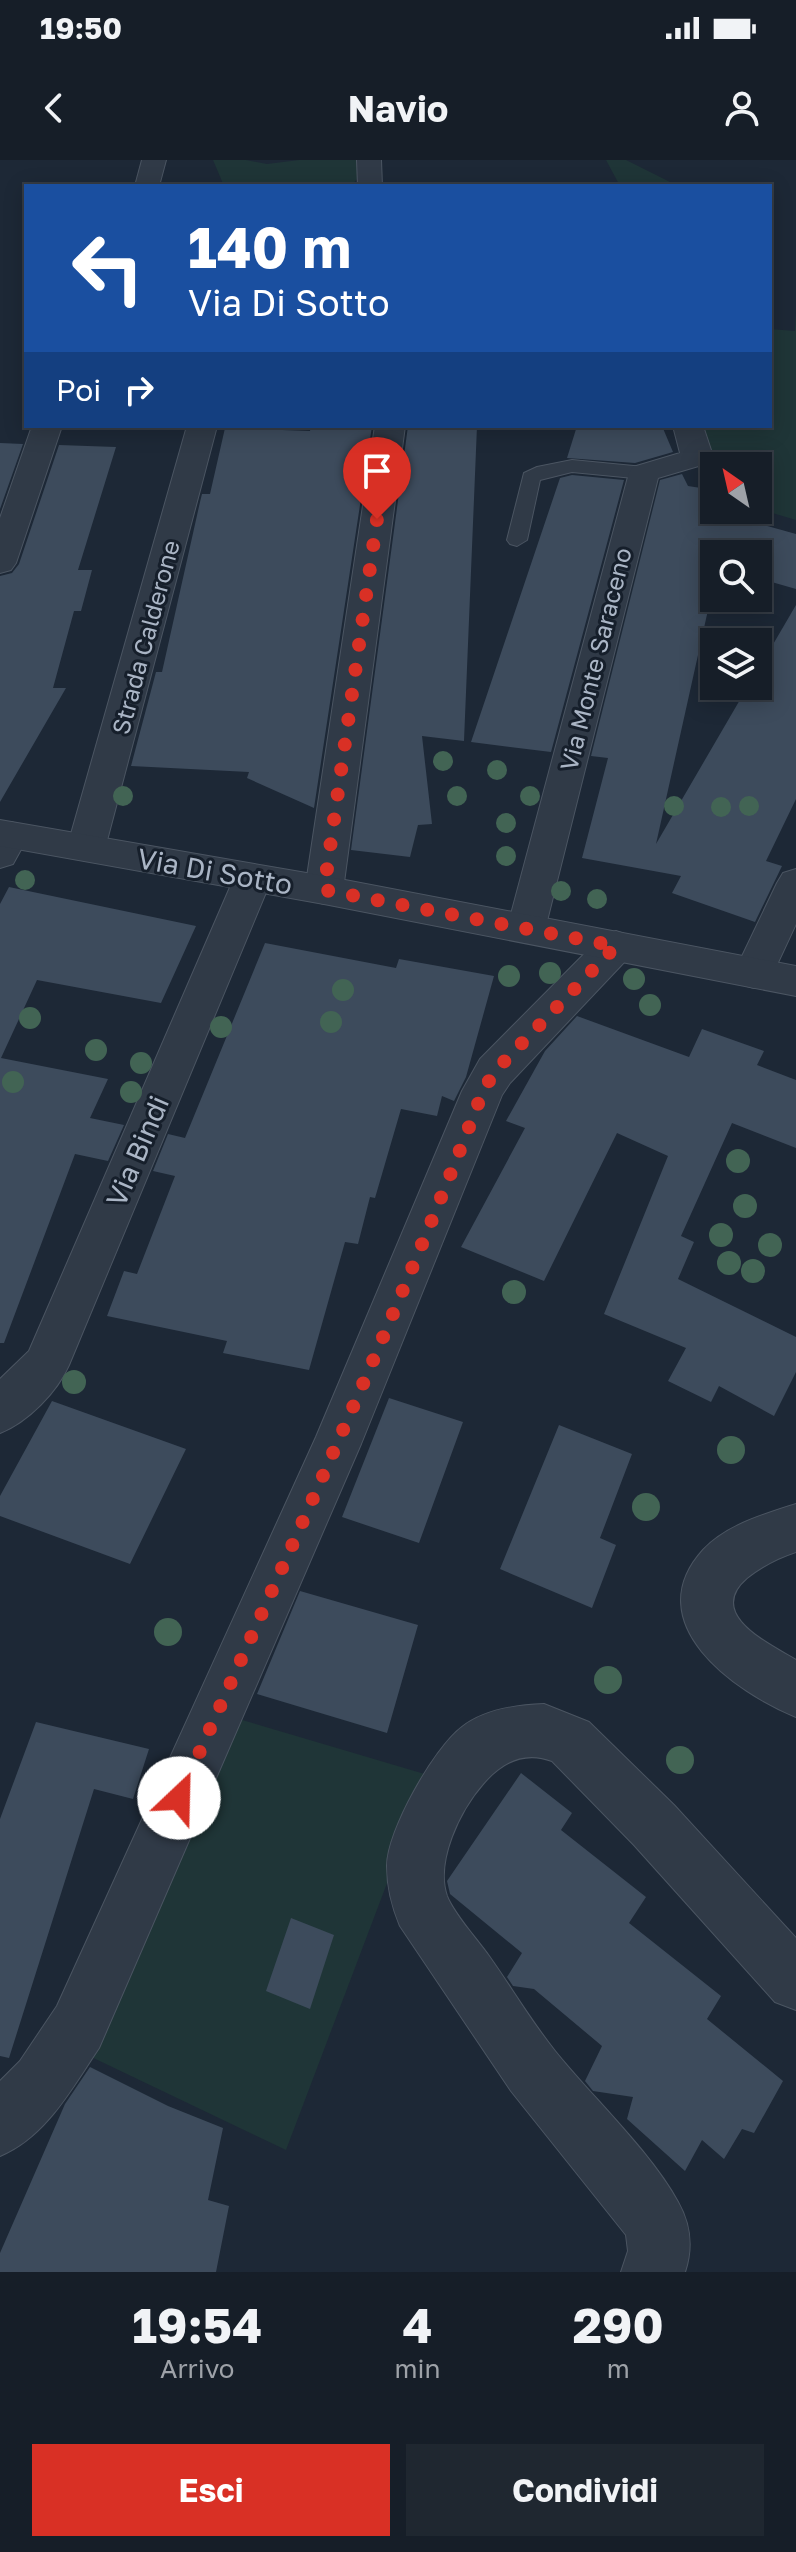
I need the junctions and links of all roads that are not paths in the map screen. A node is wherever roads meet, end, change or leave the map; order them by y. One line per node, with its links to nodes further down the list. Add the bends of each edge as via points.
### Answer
1 (154, 160): 3 (street)
2 (369, 160): 4 (street)
3 (148, 184)
4 (370, 184)
5 (46, 428): 11 (street)
6 (201, 428): 13 (street, Strada Calderone)
7 (390, 428): 16 (street)
8 (689, 428): 9 (street, via 696,450 692,459)
9 (644, 473): 10 (lane, via 565,465 545,468 531,477); 17 (street, Via Monte Saraceno)
10 (517, 540)
11 (0, 563)
12 (4, 841): 13 (street, Via Di Sotto)
13 (86, 848): 14 (street, Via Di Sotto)
14 (253, 878): 16 (street, Via Di Sotto); 21 (street, Via Bindi, via 46,1365)
15 (796, 883): 19 (street)
16 (324, 890): 17 (street, Via Di Sotto)
17 (526, 929): 18 (street, Via Di Sotto)
18 (616, 946): 19 (street, Via Di Sotto); 25 (street, via 495,1071 483,1091 342,1434 78,2027 41,2082)
19 (754, 973): 20 (street, Via Di Sotto)
20 (796, 981)
21 (0, 1411)
22 (796, 1528): 23 (street, via 743,1547 725,1560 707,1596 708,1613 726,1644)
23 (796, 1691)
24 (796, 1981): 26 (street, via 570,1741 544,1731 512,1732 482,1745 460,1769 422,1836 415,1864 420,1906 532,2070 656,2224 660,2251)
25 (0, 2125)
26 (653, 2272)

